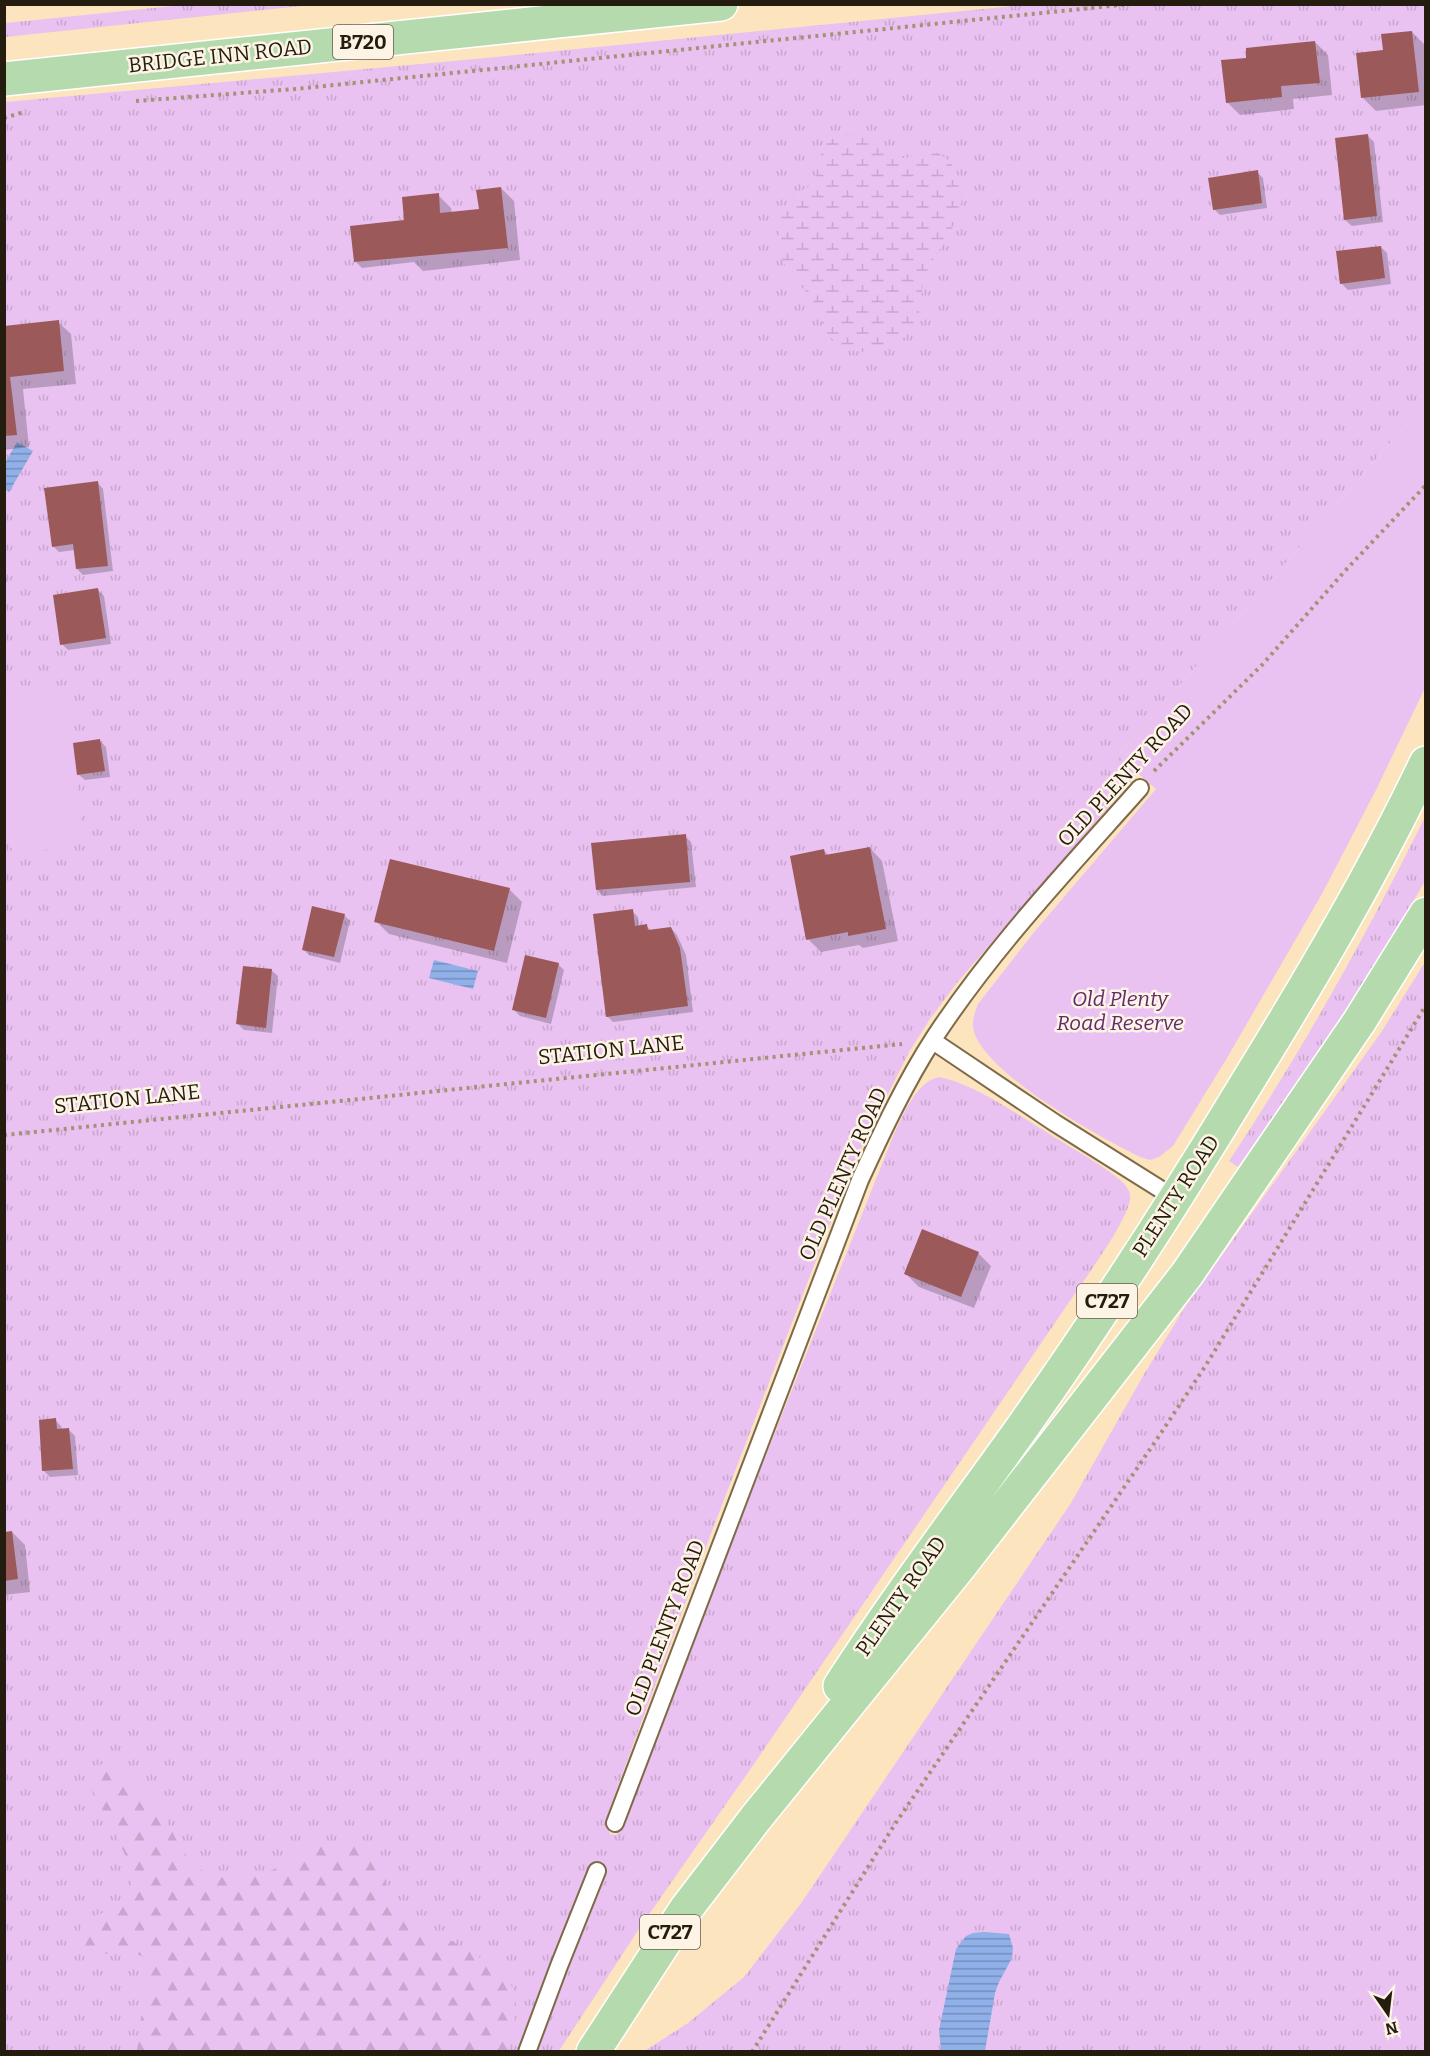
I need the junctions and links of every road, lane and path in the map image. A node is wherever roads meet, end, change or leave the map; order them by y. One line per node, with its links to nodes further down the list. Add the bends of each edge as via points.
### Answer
1 (1130, 4): 5 (path, via 295,89)
2 (710, 5): 3 (main road, BRIDGE INN ROAD / B720)
3 (656, 8): 4 (main road, BRIDGE INN ROAD / B720)
4 (4, 79)
5 (132, 101)
6 (28, 111): 7 (path)
7 (4, 118)
8 (1425, 485): 10 (path, OLD PLENTY ROAD, via 1262,665 1173,750)
9 (1425, 763): 15 (main road, PLENTY ROAD / C727, via 1355,903)
10 (1140, 788): 13 (lane, OLD PLENTY ROAD, via 999,951)
11 (1425, 914): 16 (main road, PLENTY ROAD / C727, via 1359,1022 1187,1274 933,1601)
12 (1425, 1005): 21 (path, via 1200,1374 895,1824)
13 (933, 1041): 14 (path, STATION LANE); 15 (lane); 17 (lane, OLD PLENTY ROAD, via 899,1098 860,1180)
14 (4, 1135)
15 (1176, 1199): 16 (main road, PLENTY ROAD / C727, via 1024,1424 883,1619)
16 (755, 1819): 20 (main road, PLENTY ROAD / C727, via 686,1909)
17 (615, 1823)
18 (597, 1871): 19 (lane)
19 (527, 2052)
20 (593, 2052)
21 (752, 2052)

